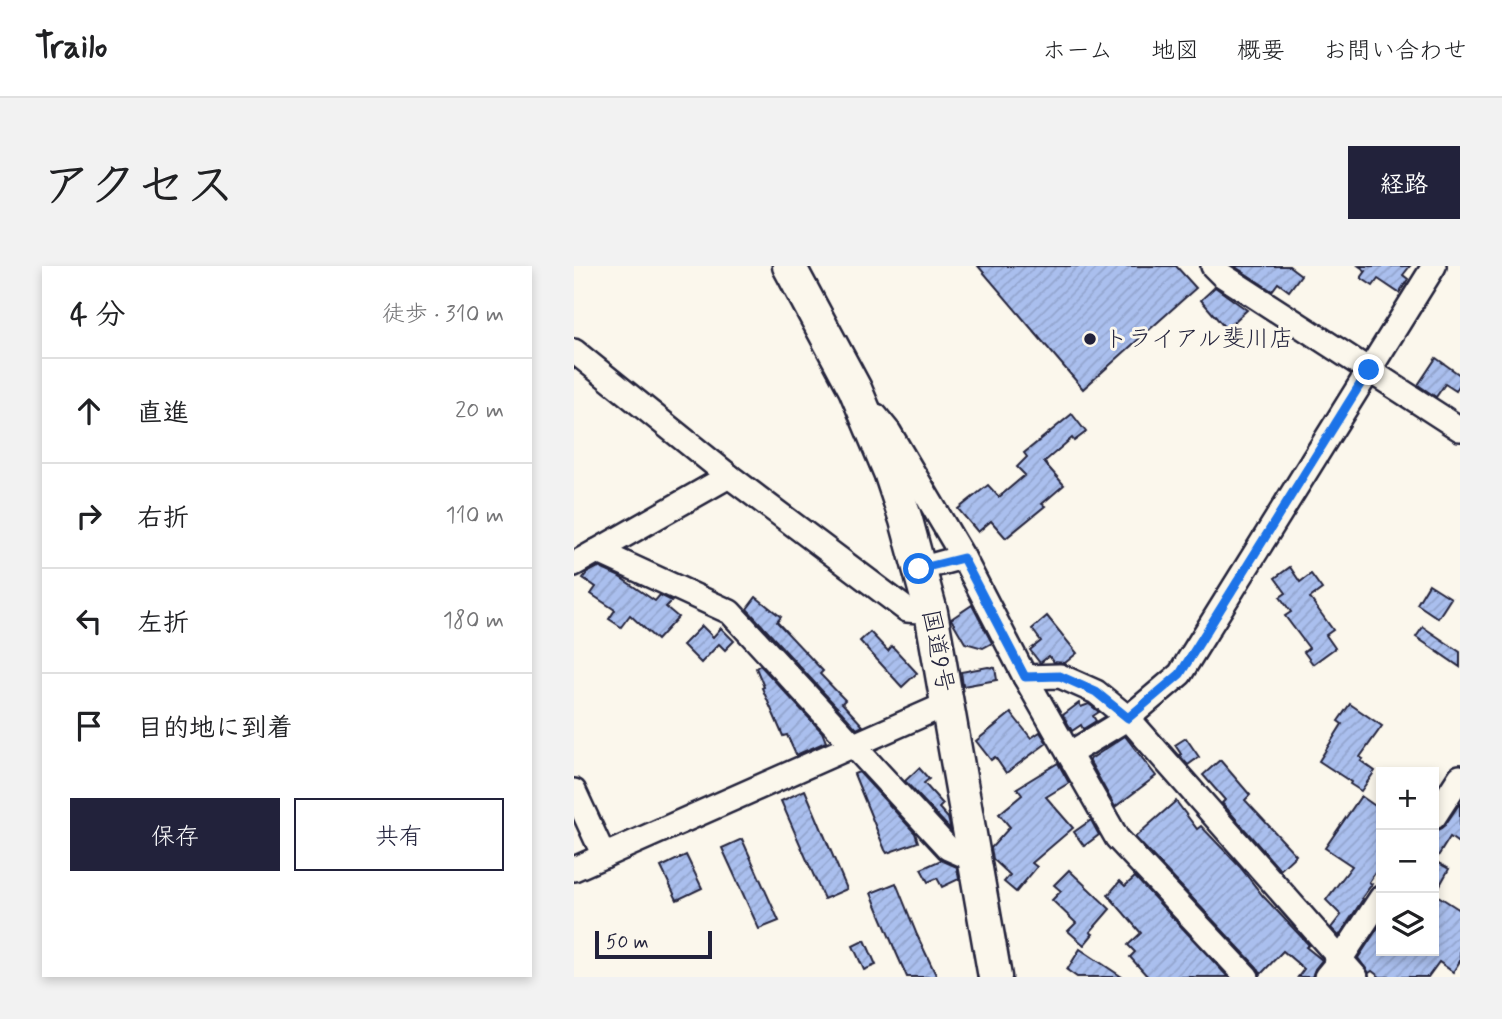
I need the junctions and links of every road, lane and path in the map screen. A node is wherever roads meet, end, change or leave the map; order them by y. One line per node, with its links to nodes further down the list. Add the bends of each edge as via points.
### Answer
1 (789, 266): 6 (highway, 国道9号)
2 (1213, 266): 5 (street)
3 (1434, 266): 5 (street)
4 (574, 351): 8 (street)
5 (1369, 370): 7 (street); 16 (street, via 1180,674)
6 (855, 389): 10 (street, via 888,432); 12 (highway, 国道9号, via 890,472)
7 (1460, 429)
8 (729, 476): 9 (street); 13 (street, via 907,610)
9 (597, 551): 11 (street); 17 (street, via 730,612)
10 (963, 558): 12 (street); 14 (street)
11 (574, 564)
12 (919, 569): 13 (highway, 国道9号)
13 (930, 612): 15 (highway, 国道9号)
14 (1025, 677): 16 (street, via 1060,676 1096,692); 18 (street)
15 (947, 704): 17 (street); 23 (highway, 国道9号)
16 (1128, 718): 18 (street); 26 (street)
17 (853, 744): 22 (street); 23 (street, via 948,848)
18 (1069, 754): 28 (street, via 1117,838)
19 (1460, 777): 21 (street)
20 (574, 791): 22 (street)
21 (1439, 809)
22 (604, 856): 24 (street)
23 (973, 859): 27 (highway, 国道9号)
24 (574, 869)
25 (1376, 905): 26 (street)
26 (1333, 969): 29 (street)
27 (995, 977)
28 (1247, 977)
29 (1356, 977)

